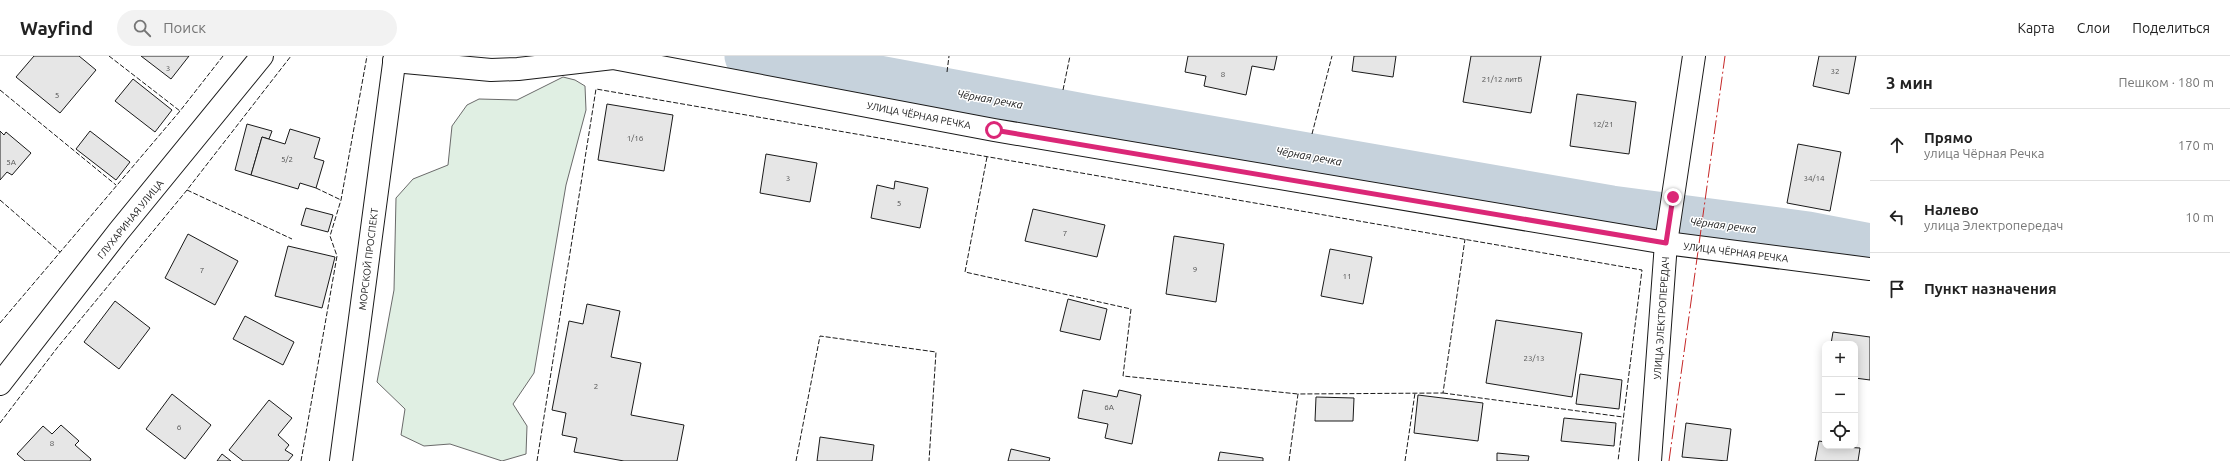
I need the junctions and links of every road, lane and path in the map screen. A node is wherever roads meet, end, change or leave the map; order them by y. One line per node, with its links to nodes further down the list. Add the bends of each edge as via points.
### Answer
1 (262, 56): 6 (street, ГЛУХАРИНАЯ УЛИЦА, via 119,231)
2 (1694, 56): 4 (street, УЛИЦА ЭЛЕКТРОПЕРЕДАЧ)
3 (395, 59): 4 (street, УЛИЦА ЧЁРНАЯ РЕЧКА, via 491,70 613,58 994,130); 7 (street, МОРСКОЙ ПРОСПЕКТ)
4 (1666, 243): 5 (street, УЛИЦА ЧЁРНАЯ РЕЧКА); 8 (street, УЛИЦА ЭЛЕКТРОПЕРЕДАЧ)
5 (1870, 269)
6 (0, 384)
7 (341, 461)
8 (1650, 461)

